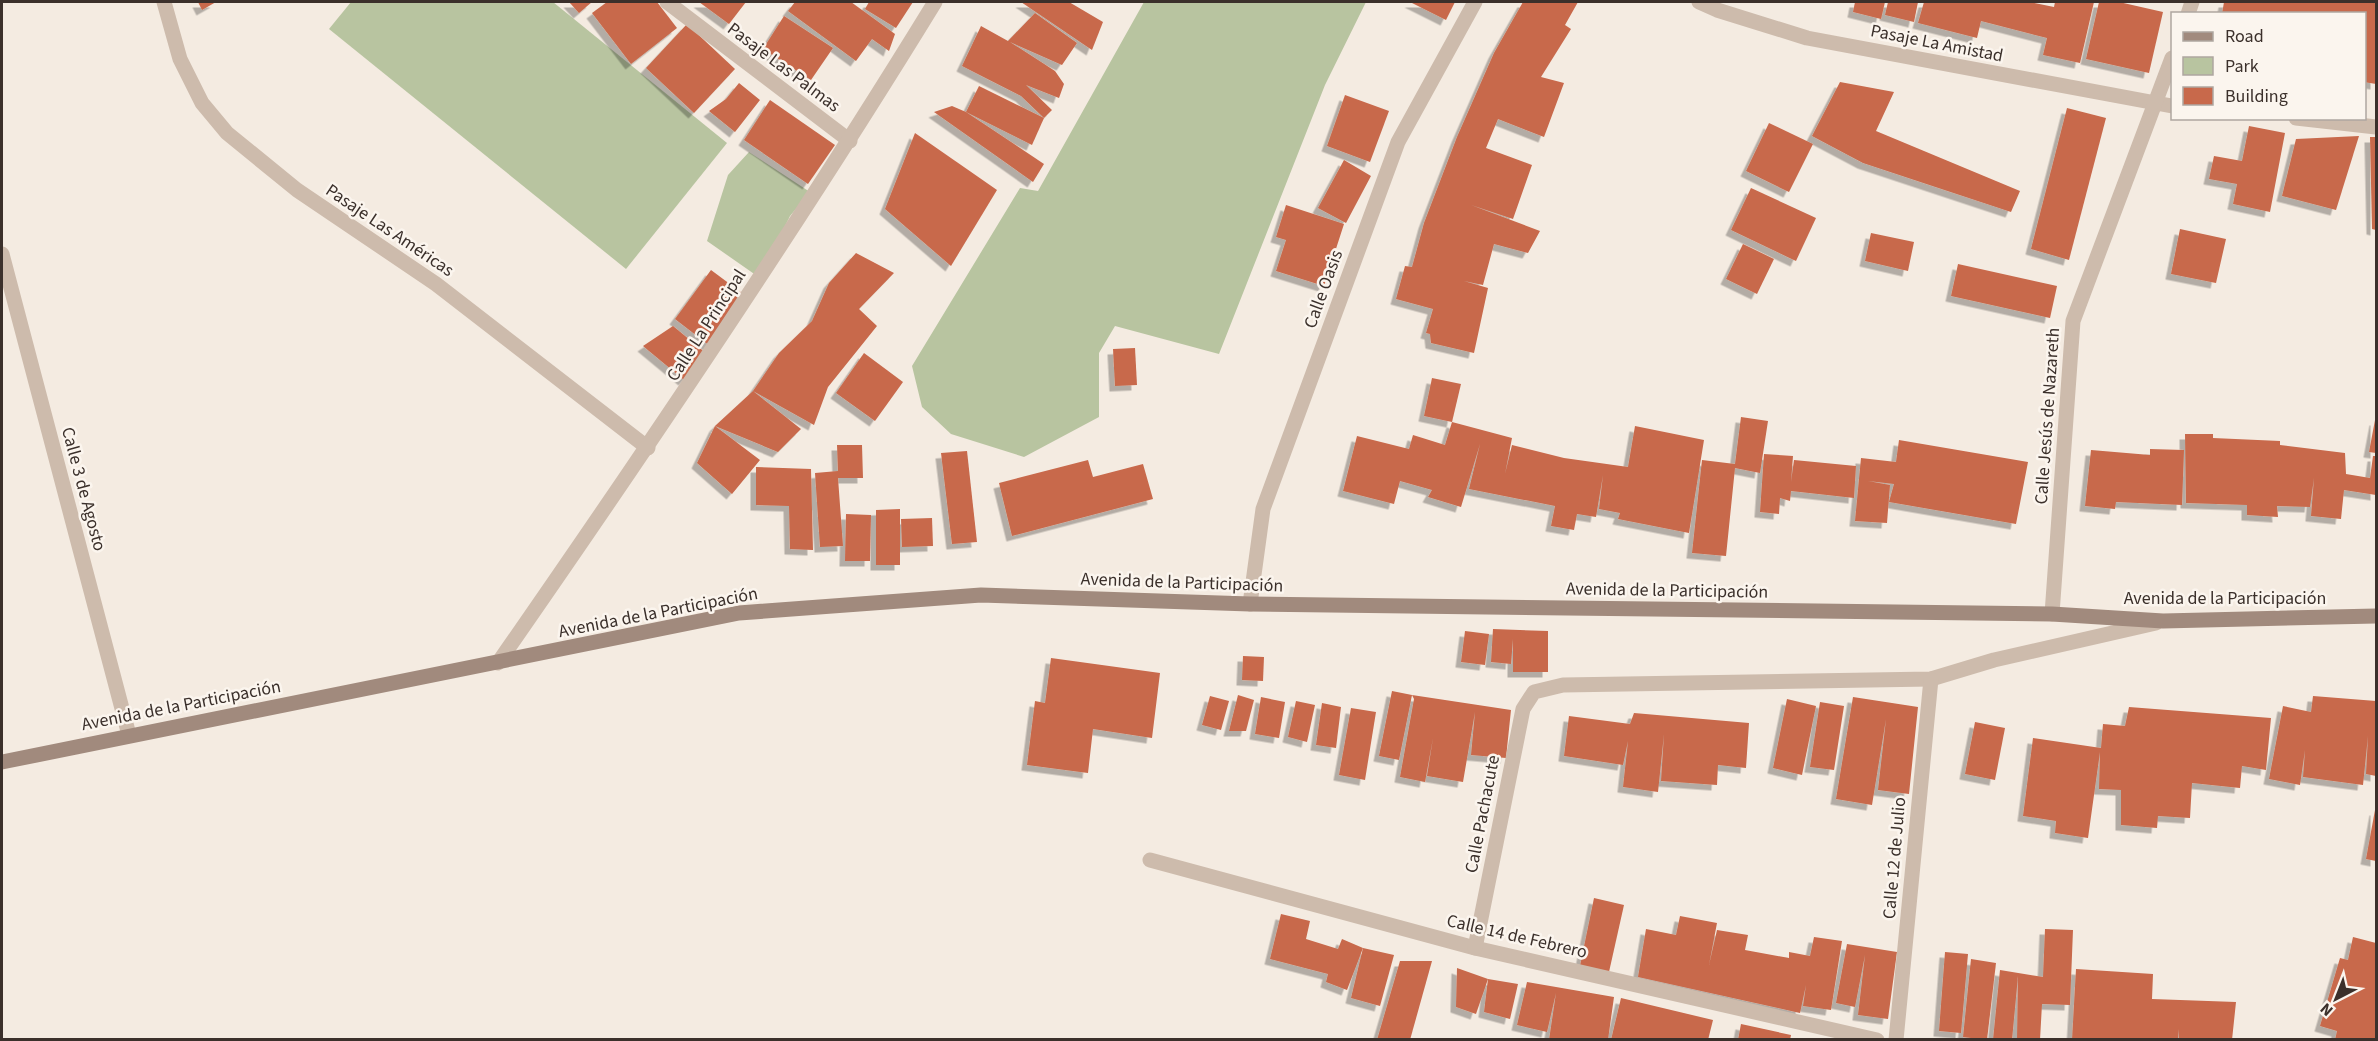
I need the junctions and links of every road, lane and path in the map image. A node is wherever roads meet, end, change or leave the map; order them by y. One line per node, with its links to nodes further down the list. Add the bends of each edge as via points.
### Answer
1 (164, 2): 13 (street, Pasaje Las Américas, via 180,59 202,103 227,133 297,190 436,284)
2 (667, 2): 11 (street, Pasaje Las Palmas)
3 (935, 2): 11 (street, Calle La Principal)
4 (1475, 2): 14 (street, Calle Oasis, via 1398,142 1263,509)
5 (1700, 2): 7 (street, Pasaje La Amistad, via 1807,38)
6 (2171, 61): 7 (street, Calle Jesús de Nazareth)
7 (2157, 104): 8 (street, Pasaje La Amistad); 15 (street, Calle Jesús de Nazareth, via 2073,321)
8 (2171, 106)
9 (2314, 120): 10 (street)
10 (2376, 127)
11 (850, 141): 13 (street, Calle La Principal)
12 (2, 262): 20 (street, Calle 3 de Agosto)
13 (648, 448): 18 (street, Calle La Principal)
14 (1250, 604): 15 (main road, Avenida de la Participación); 18 (main road, Avenida de la Participación, via 981,595 739,613)
15 (2052, 614): 17 (main road, Avenida de la Participación)
16 (2376, 616): 17 (main road, Avenida de la Participación)
17 (2163, 621): 19 (street, via 1994,660)
18 (498, 663): 20 (main road, Avenida de la Participación)
19 (1931, 679): 23 (street, Calle Pachacute, via 1563,685 1534,692 1523,709); 25 (street, Calle 12 de Julio)
20 (129, 735): 21 (main road, Avenida de la Participación)
21 (2, 762)
22 (1150, 860): 23 (street, Calle 14 de Febrero)
23 (1475, 948): 24 (street, Calle 14 de Febrero)
24 (1877, 1040)
25 (1896, 1040)

